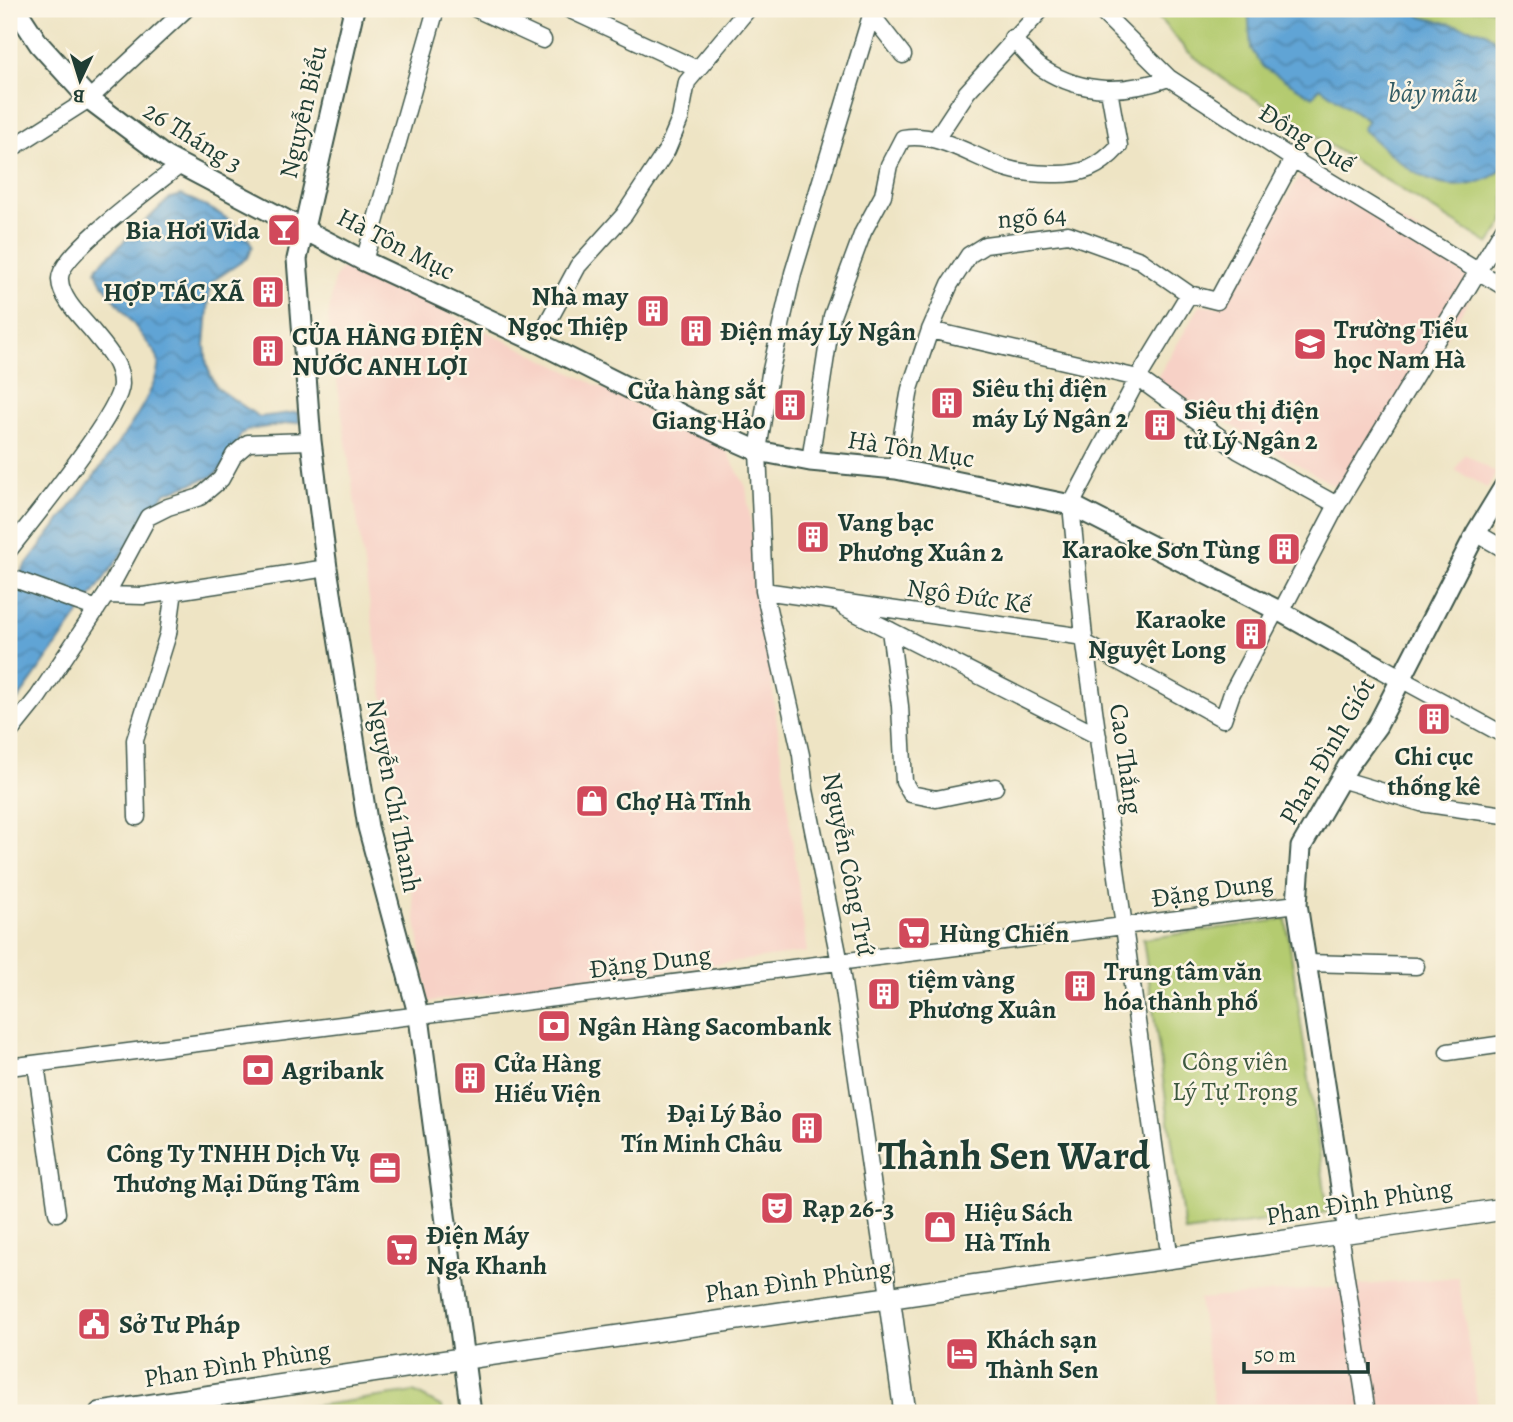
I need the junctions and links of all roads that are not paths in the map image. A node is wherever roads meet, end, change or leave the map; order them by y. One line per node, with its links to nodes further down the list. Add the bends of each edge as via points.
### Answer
1 (16, 9): 17 (street, 26 Tháng 3, via 39,44)
2 (186, 9): 17 (street)
3 (354, 9): 22 (street, Nguyễn Biểu)
4 (436, 9): 24 (street)
5 (476, 9): 12 (street)
6 (568, 9): 14 (street)
7 (748, 9): 14 (street)
8 (1042, 9): 11 (street)
9 (1099, 9): 15 (street, Đồng Quế)
10 (872, 11): 13 (street); 32 (street, Nguyễn Công Trứ, via 793,273)
11 (1012, 38): 16 (street, via 1043,69 1094,90); 18 (street)
12 (543, 40)
13 (903, 55)
14 (697, 69): 29 (street, via 687,82 680,119 667,150 624,215 578,266)
15 (1169, 78): 16 (street, via 1138,88); 20 (street, Đồng Quế)
16 (1109, 90): 18 (street, via 1119,146 1086,172 1032,174)
17 (89, 99): 19 (street); 21 (street, 26 Tháng 3)
18 (936, 139): 33 (street, via 920,135 903,138 889,164 883,195 863,232 832,316)
19 (9, 150)
20 (1293, 159): 25 (street, Đồng Quế); 27 (street, via 1217,301)
21 (180, 165): 22 (street, 26 Tháng 3); 40 (street, via 79,246 63,266 59,279 64,295 116,362 121,385 84,451)
22 (303, 226): 24 (street, Hà Tôn Mục); 31 (street, Nguyễn Chí Thanh, via 297,259)
23 (1504, 229): 25 (street)
24 (364, 261): 29 (street, Hà Tôn Mục)
25 (1478, 271): 26 (street, Đồng Quế); 37 (street)
26 (1504, 288)
27 (1189, 293): 28 (street, ngõ 64, via 1140,260 1068,234 985,245 969,255 950,284); 30 (street)
28 (930, 330): 30 (street); 34 (street, ngõ 64, via 910,389)
29 (537, 342): 32 (street, Hà Tôn Mục)
30 (1138, 378): 36 (street); 37 (street, via 1239,451)
31 (311, 441): 41 (street, Nguyễn Chí Thanh); 45 (street, via 248,443 200,497 148,517)
32 (758, 451): 33 (street, Hà Tôn Mục); 44 (street, Nguyễn Công Trứ)
33 (810, 461): 34 (street, Hà Tôn Mục)
34 (895, 469): 36 (street, Hà Tôn Mục)
35 (1504, 487): 38 (street, Phan Đình Giót)
36 (1071, 505): 48 (street, Hà Tôn Mục); 50 (street, Cao Thắng)
37 (1337, 505): 48 (street)
38 (1476, 533): 39 (street); 51 (street, Phan Đình Giót)
39 (1504, 549)
40 (9, 550)
41 (327, 568): 43 (street); 64 (street, Nguyễn Chí Thanh, via 368,827)
42 (9, 577): 47 (street)
43 (174, 591): 45 (street); 58 (street, via 168,634 135,740)
44 (764, 591): 46 (street, Ngô Đức Kế); 61 (street, Nguyễn Công Trứ)
45 (106, 595): 47 (street)
46 (834, 601): 49 (street); 50 (street, Ngô Đức Kế)
47 (91, 607): 52 (street, via 38,697)
48 (1278, 611): 50 (street, via 1232,693 1223,719); 51 (street, Hà Tôn Mục)
49 (890, 630): 54 (street); 56 (street, via 904,782 911,794 936,799)
50 (1084, 640): 54 (street, Cao Thắng)
51 (1399, 678): 53 (street, Hà Tôn Mục); 55 (street, Phan Đình Giót, via 1377,726)
52 (9, 733)
53 (1504, 735)
54 (1098, 736): 60 (street, Cao Thắng)
55 (1340, 779): 57 (street, via 1421,803); 59 (street, Phan Đình Giót, via 1301,847)
56 (995, 787)
57 (1504, 815)
58 (137, 817)
59 (1297, 904): 60 (street, Đặng Dung); 62 (street, Phan Đình Giót)
60 (1124, 927): 61 (street, Đặng Dung); 72 (street, Cao Thắng)
61 (840, 963): 64 (street, Đặng Dung); 73 (street, Nguyễn Công Trứ)
62 (1307, 963): 63 (street); 71 (street, Phan Đình Giót)
63 (1416, 966)
64 (419, 1017): 67 (street, Đặng Dung); 74 (street, Nguyễn Chí Thanh)
65 (1504, 1044): 66 (street)
66 (1448, 1052)
67 (36, 1064): 68 (street, Đặng Dung); 70 (street)
68 (9, 1067)
69 (1504, 1209): 71 (main road, Phan Đình Phùng)
70 (57, 1213)
71 (1343, 1233): 72 (main road, Phan Đình Phùng); 78 (street)
72 (1170, 1259): 73 (main road, Phan Đình Phùng)
73 (889, 1296): 74 (main road, Phan Đình Phùng); 77 (main road, Nguyễn Công Trứ)
74 (463, 1357): 75 (main road, Phan Đình Phùng); 76 (street, Nguyễn Chí Thanh)
75 (100, 1413)
76 (471, 1413)
77 (905, 1413)
78 (1367, 1413)

